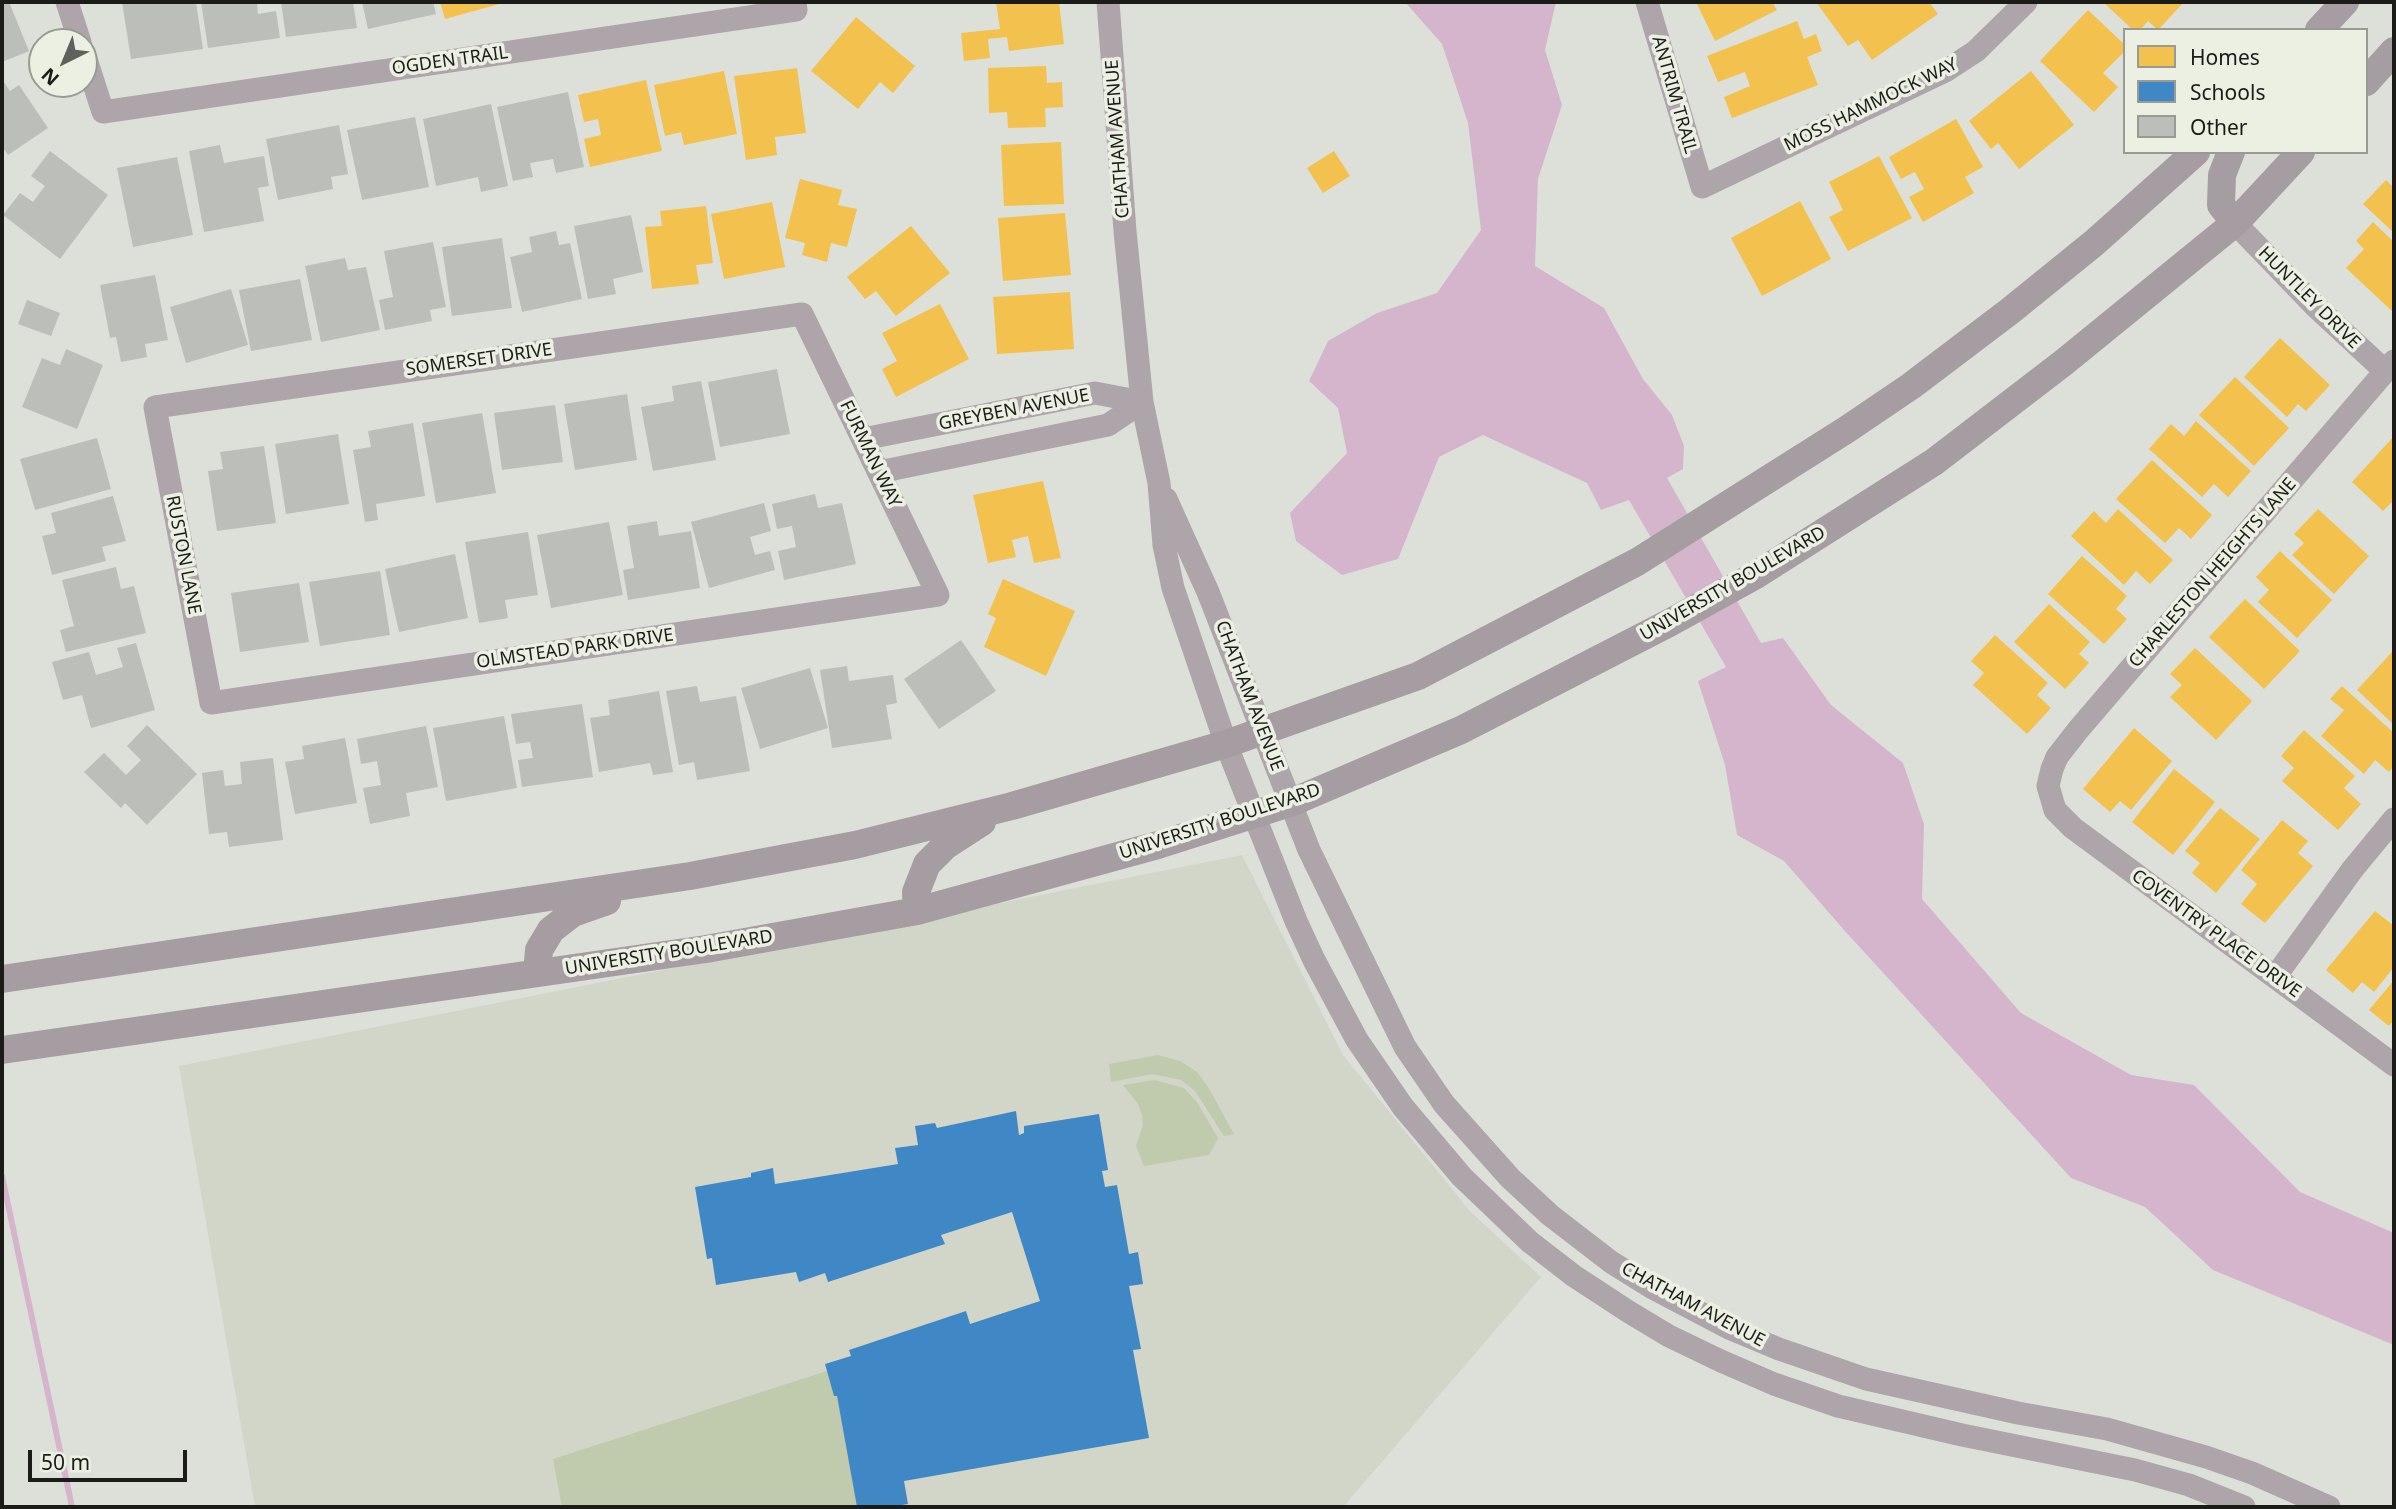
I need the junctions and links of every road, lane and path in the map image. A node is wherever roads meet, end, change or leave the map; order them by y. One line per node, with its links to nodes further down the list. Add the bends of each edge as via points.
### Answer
1 (67, 2): 7 (street)
2 (1108, 2): 19 (street, CHATHAM AVENUE)
3 (1647, 2): 15 (street, ANTRIM TRAIL)
4 (2026, 2): 15 (street, MOSS HAMMOCK WAY, via 1976,51 1947,70)
5 (2345, 2): 8 (main road)
6 (796, 6): 11 (street, OGDEN TRAIL, via 103,111)
7 (75, 28)
8 (2321, 28)
9 (2394, 51): 10 (main road)
10 (2368, 80)
11 (98, 96)
12 (2194, 154): 26 (main road, via 2094,243 1973,340 1846,430 1637,562 1418,676)
13 (2230, 154): 16 (main road, via 2222,175 2221,205)
14 (2299, 154): 16 (main road, UNIVERSITY BOULEVARD)
15 (1702, 187)
16 (2235, 223): 18 (street, HUNTLEY DRIVE, via 2315,306); 29 (main road, UNIVERSITY BOULEVARD, via 1934,462 1756,575 1461,730)
17 (803, 314): 20 (street, SOMERSET DRIVE); 21 (street, FURMAN WAY)
18 (2390, 366): 28 (street, CHARLESTON HEIGHTS LANE, via 2078,730 2052,769)
19 (1142, 402): 21 (street, GREYBEN AVENUE, via 1095,393); 22 (street, GREYBEN AVENUE, via 1108,425); 23 (street, CHATHAM AVENUE)
20 (155, 407): 25 (street, RUSTON LANE)
21 (863, 439): 22 (street, FURMAN WAY)
22 (879, 472): 24 (street, FURMAN WAY)
23 (1159, 483): 26 (street, CHATHAM AVENUE); 27 (street, CHATHAM AVENUE, via 1173,588)
24 (938, 595): 25 (street, OLMSTEAD PARK DRIVE)
25 (211, 703)
26 (1263, 731): 27 (main road); 29 (street, CHATHAM AVENUE)
27 (1226, 744): 30 (main road); 31 (street, CHATHAM AVENUE)
28 (2049, 794): 36 (street, COVENTRY PLACE DRIVE, via 2055,810 2073,828)
29 (1290, 803): 31 (main road, UNIVERSITY BOULEVARD); 40 (street, CHATHAM AVENUE, via 1411,1057 1469,1134)
30 (1012, 806): 33 (main road, via 855,845); 34 (main road, via 957,836 934,856 920,879)
31 (1254, 815): 34 (main road, UNIVERSITY BOULEVARD); 41 (street, CHATHAM AVENUE, via 1314,960 1357,1040 1431,1142)
32 (2394, 819): 36 (street)
33 (690, 876): 35 (main road, via 573,913 551,930 543,943); 37 (main road)
34 (917, 911): 35 (main road, UNIVERSITY BOULEVARD, via 706,949)
35 (537, 973): 38 (main road, UNIVERSITY BOULEVARD)
36 (2275, 977): 39 (street, COVENTRY PLACE DRIVE)
37 (10, 978)
38 (2, 1050)
39 (2394, 1065)
40 (1550, 1215): 41 (street); 43 (street, CHATHAM AVENUE, via 1651,1287 1779,1349 1866,1379 2107,1429 2206,1457)
41 (1530, 1242): 42 (street, CHATHAM AVENUE, via 1649,1324 1774,1384 1873,1415 2134,1470)
42 (2244, 1507)
43 (2329, 1507)

